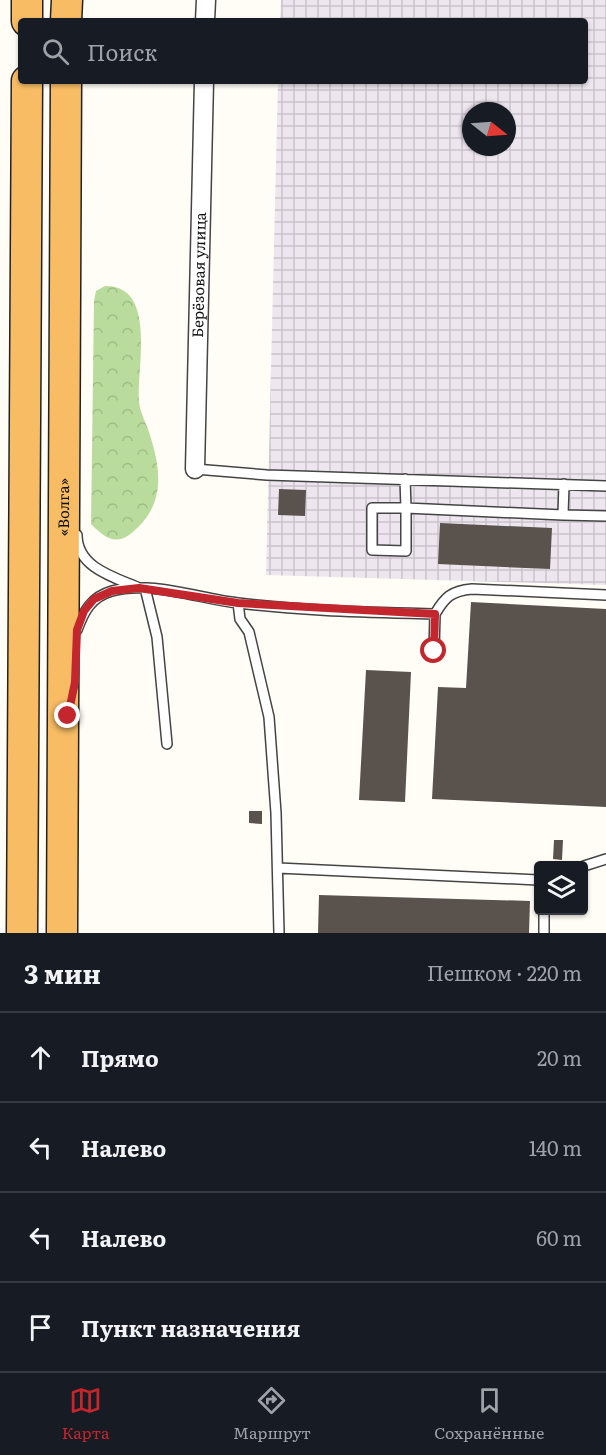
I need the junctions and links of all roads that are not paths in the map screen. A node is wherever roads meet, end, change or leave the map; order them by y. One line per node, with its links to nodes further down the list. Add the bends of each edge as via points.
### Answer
1 (27, 0): 4 (highway)
2 (67, 0): 5 (highway)
3 (206, 0): 6 (street)
4 (27, 18)
5 (66, 18)
6 (205, 18)
7 (27, 84): 36 (highway)
8 (66, 84): 29 (highway, «Волга», via 70,466)
9 (204, 84): 10 (street, Берёзовая улица)
10 (195, 469): 11 (lane)
11 (405, 479): 12 (lane); 14 (lane)
12 (564, 484): 13 (lane); 15 (lane)
13 (606, 486)
14 (406, 508): 14 (lane, via 372,508 372,550 406,551); 15 (lane)
15 (563, 515): 16 (lane)
16 (606, 516)
17 (77, 520): 18 (lane)
18 (77, 543): 19 (lane); 20 (lane, via 98,571)
19 (77, 565)
20 (142, 588): 22 (lane); 25 (lane, via 112,591 94,599); 30 (lane, via 157,637)
21 (606, 595): 24 (lane, via 458,590 443,600)
22 (238, 603): 24 (lane); 33 (lane, via 240,619 249,632 269,717)
23 (77, 608): 25 (lane)
24 (435, 614): 27 (lane)
25 (77, 630): 26 (lane)
26 (76, 640)
27 (434, 651)
28 (73, 693): 29 (lane)
29 (62, 728): 37 (highway, «Волга»)
30 (167, 744)
31 (606, 860): 32 (lane)
32 (588, 865)
33 (278, 868): 34 (lane); 38 (lane)
34 (534, 880)
35 (544, 915): 39 (lane)
36 (22, 933)
37 (62, 933)
38 (279, 933)
39 (544, 933)

